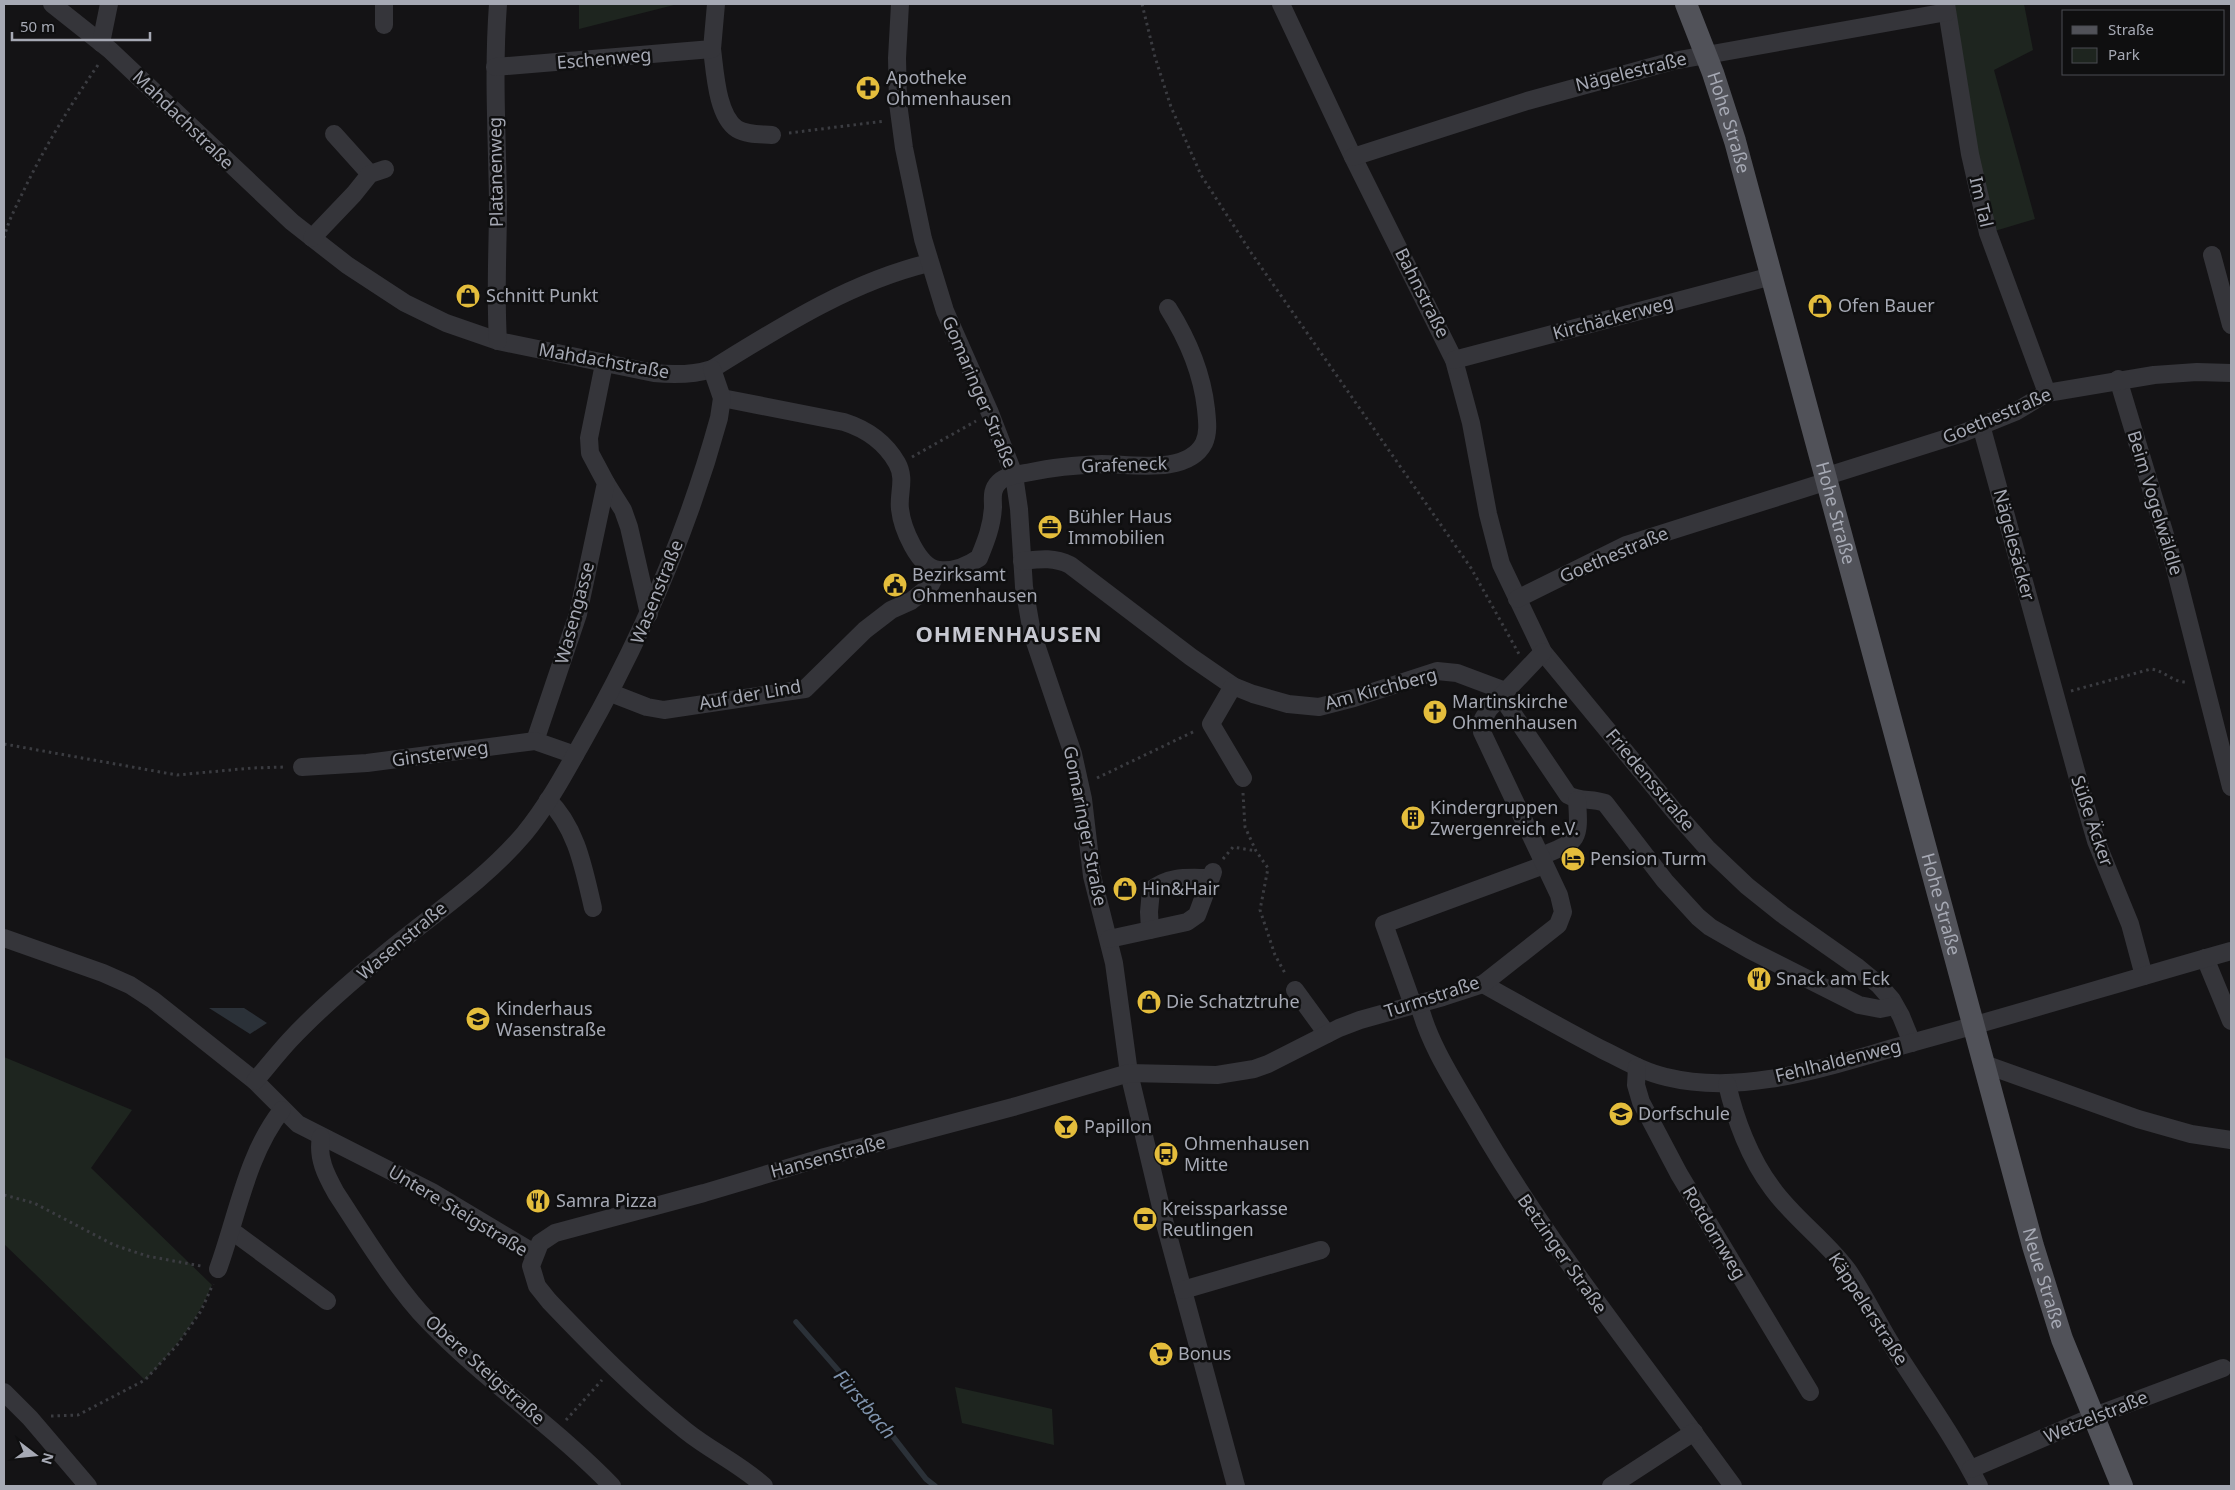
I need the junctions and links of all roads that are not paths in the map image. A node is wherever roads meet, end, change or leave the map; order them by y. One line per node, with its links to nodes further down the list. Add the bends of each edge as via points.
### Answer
1 (52, 4): 11 (street, Mahdachstraße)
2 (109, 4): 11 (street)
3 (384, 4): 10 (street)
4 (498, 4): 14 (street, Platanenweg)
5 (716, 4): 12 (street)
6 (900, 4): 20 (street, Gomaringer Straße, via 896,58 900,119)
7 (1281, 4): 17 (street, Bahnstraße)
8 (1686, 4): 13 (main road, Hohe Straße)
9 (1946, 8): 13 (street, Nägelestraße); 30 (street, Im Tal, via 1970,154 1988,233)
10 (384, 25)
11 (106, 46): 18 (street, Mahdachstraße)
12 (712, 49): 14 (street, Eschenweg); 16 (street, via 727,120 738,130)
13 (1706, 54): 17 (street, Nägelestraße, via 1584,84); 21 (main road, Hohe Straße, via 1728,116)
14 (495, 67): 24 (street, Platanenweg)
15 (334, 134): 18 (street, via 378,171)
16 (772, 135)
17 (1353, 157): 25 (street, Bahnstraße)
18 (312, 238): 24 (street, Mahdachstraße, via 405,303 446,323)
19 (2212, 255): 23 (street)
20 (929, 263): 27 (street, Mahdachstraße, via 848,292 800,316); 33 (street, Gomaringer Straße, via 956,339)
21 (1772, 276): 25 (street, Kirchäckerweg); 34 (main road, Hohe Straße)
22 (1168, 308): 33 (street, Grafeneck, via 1188,344 1200,378 1207,421 1204,444 1185,460 1169,465 1100,464)
23 (2231, 325)
24 (498, 341): 26 (street, Mahdachstraße)
25 (1454, 360): 38 (street, Bahnstraße, via 1471,423 1494,541)
26 (604, 364): 27 (street, Mahdachstraße, via 673,375); 35 (street, via 589,438 590,454)
27 (712, 369): 31 (street)
28 (2231, 373): 29 (street, Goethestraße, via 2174,373)
29 (2118, 379): 30 (street, Goethestraße); 49 (street, Beim Vogelwäldle, via 2160,513)
30 (2047, 393): 32 (street, Goethestraße, via 2014,412)
31 (722, 398): 37 (street, via 860,427 882,443 898,465 903,488 899,507 904,529 914,550); 39 (street, Wasenstraße, via 697,488)
32 (1981, 425): 34 (street, Goethestraße); 41 (street, Nägelesäcker)
33 (1014, 475): 36 (street, Gomaringer Straße); 37 (street, via 999,482 993,492 990,530 979,558 957,569)
34 (1828, 479): 38 (street, Goethestraße, via 1626,546); 65 (main road, Hohe Straße)
35 (606, 483): 39 (street, via 629,526); 45 (street, Wasengasse, via 578,614)
36 (1022, 561): 42 (street, Am Kirchberg, via 1059,559 1079,570); 56 (street, Gomaringer Straße, via 1032,633 1060,712 1080,786 1092,876)
37 (938, 570): 43 (street, Auf der Lind, via 930,586 865,630 805,689 664,710)
38 (1517, 599): 40 (street, Friedensstraße)
39 (649, 614): 43 (street, Wasenstraße)
40 (1543, 652): 44 (street); 63 (street, Friedensstraße, via 1707,848 1746,886 1879,985)
41 (2046, 664): 59 (street, Süße Äcker, via 2096,841 2130,924)
42 (1233, 686): 44 (street, Am Kirchberg, via 1252,694 1319,706 1339,703 1438,671 1456,673); 48 (street, via 1211,724)
43 (610, 693): 46 (street, Wasenstraße)
44 (1503, 693): 51 (street, via 1568,795); 52 (street, Turmstraße, via 1483,719 1482,732)
45 (535, 741): 46 (street, Ginsterweg); 47 (street, Ginsterweg, via 376,762)
46 (575, 756): 50 (street, Wasenstraße)
47 (302, 767)
48 (1243, 778)
49 (2231, 787)
50 (548, 800): 53 (street, via 570,828); 71 (street, Wasenstraße, via 524,834 492,866 315,1016)
51 (1577, 800): 52 (street, via 1574,840); 63 (street, via 1604,803 1665,881 1710,927 1859,1005 1880,1009)
52 (1543, 860): 60 (street, Turmstraße, via 1563,912 1558,925); 62 (street, Betzinger Straße, via 1384,924)
53 (593, 908)
54 (1150, 930): 54 (street, via 1187,922 1197,915 1211,875 1163,880 1152,890); 56 (street)
55 (4, 938): 71 (street, Untere Steigstraße, via 130,985)
56 (1109, 939): 70 (street, Gomaringer Straße)
57 (2231, 951): 58 (street, Fehlhaldenweg)
58 (2205, 958): 59 (street, Fehlhaldenweg); 64 (street)
59 (2144, 976): 65 (street, Fehlhaldenweg)
60 (1483, 984): 62 (street, Turmstraße); 69 (street, Fehlhaldenweg)
61 (1295, 990): 66 (street)
62 (1416, 1005): 66 (street, Turmstraße, via 1360,1020); 86 (street, Betzinger Straße, via 1438,1052 1518,1189 1614,1329)
63 (1895, 1006): 67 (street, Friedensstraße)
64 (2231, 1021)
65 (1973, 1027): 67 (street, Fehlhaldenweg); 68 (main road, Neue Straße)
66 (1326, 1034): 70 (street, Turmstraße, via 1268,1064 1240,1072 1217,1075)
67 (1912, 1043): 72 (street, Fehlhaldenweg, via 1800,1073)
68 (1984, 1064): 75 (street, via 2138,1119 2191,1134); 85 (main road, Neue Straße, via 2047,1293)
69 (1637, 1067): 72 (street, Fehlhaldenweg, via 1665,1077); 84 (street, Rotdornweg, via 1636,1084 1641,1102 1679,1174)
70 (1129, 1073): 78 (street, Hansenstraße, via 555,1233 540,1243); 80 (street, Gomaringer Straße)
71 (255, 1081): 73 (street, Untere Steigstraße)
72 (1727, 1084): 87 (street, Käppelerstraße, via 1741,1132 1772,1188 1850,1273)
73 (282, 1110): 74 (street, Untere Steigstraße); 76 (street, via 270,1124 254,1159)
74 (321, 1137): 78 (street, Untere Steigstraße, via 432,1192); 89 (street, Obere Steigstraße, via 320,1158 332,1187 417,1308 457,1349 556,1432)
75 (2231, 1140)
76 (232, 1231): 79 (street); 81 (street)
77 (1321, 1250): 80 (street)
78 (534, 1253): 90 (street, Untere Steigstraße, via 531,1266 537,1286 576,1330 687,1432 746,1470)
79 (218, 1269)
80 (1183, 1290): 91 (street, Gomaringer Straße)
81 (327, 1300)
82 (2223, 1368): 85 (street, Wetzelstraße)
83 (4, 1392): 88 (street)
84 (1810, 1392)
85 (2092, 1417): 87 (street, Wetzelstraße); 95 (main road, Neue Straße)
86 (1694, 1432): 92 (street); 93 (street, Betzinger Straße)
87 (1971, 1469): 94 (street, Käppelerstraße)
88 (88, 1486)
89 (612, 1486)
90 (764, 1486)
91 (1236, 1486)
92 (1611, 1486)
93 (1733, 1486)
94 (1979, 1486)
95 (2122, 1486)

